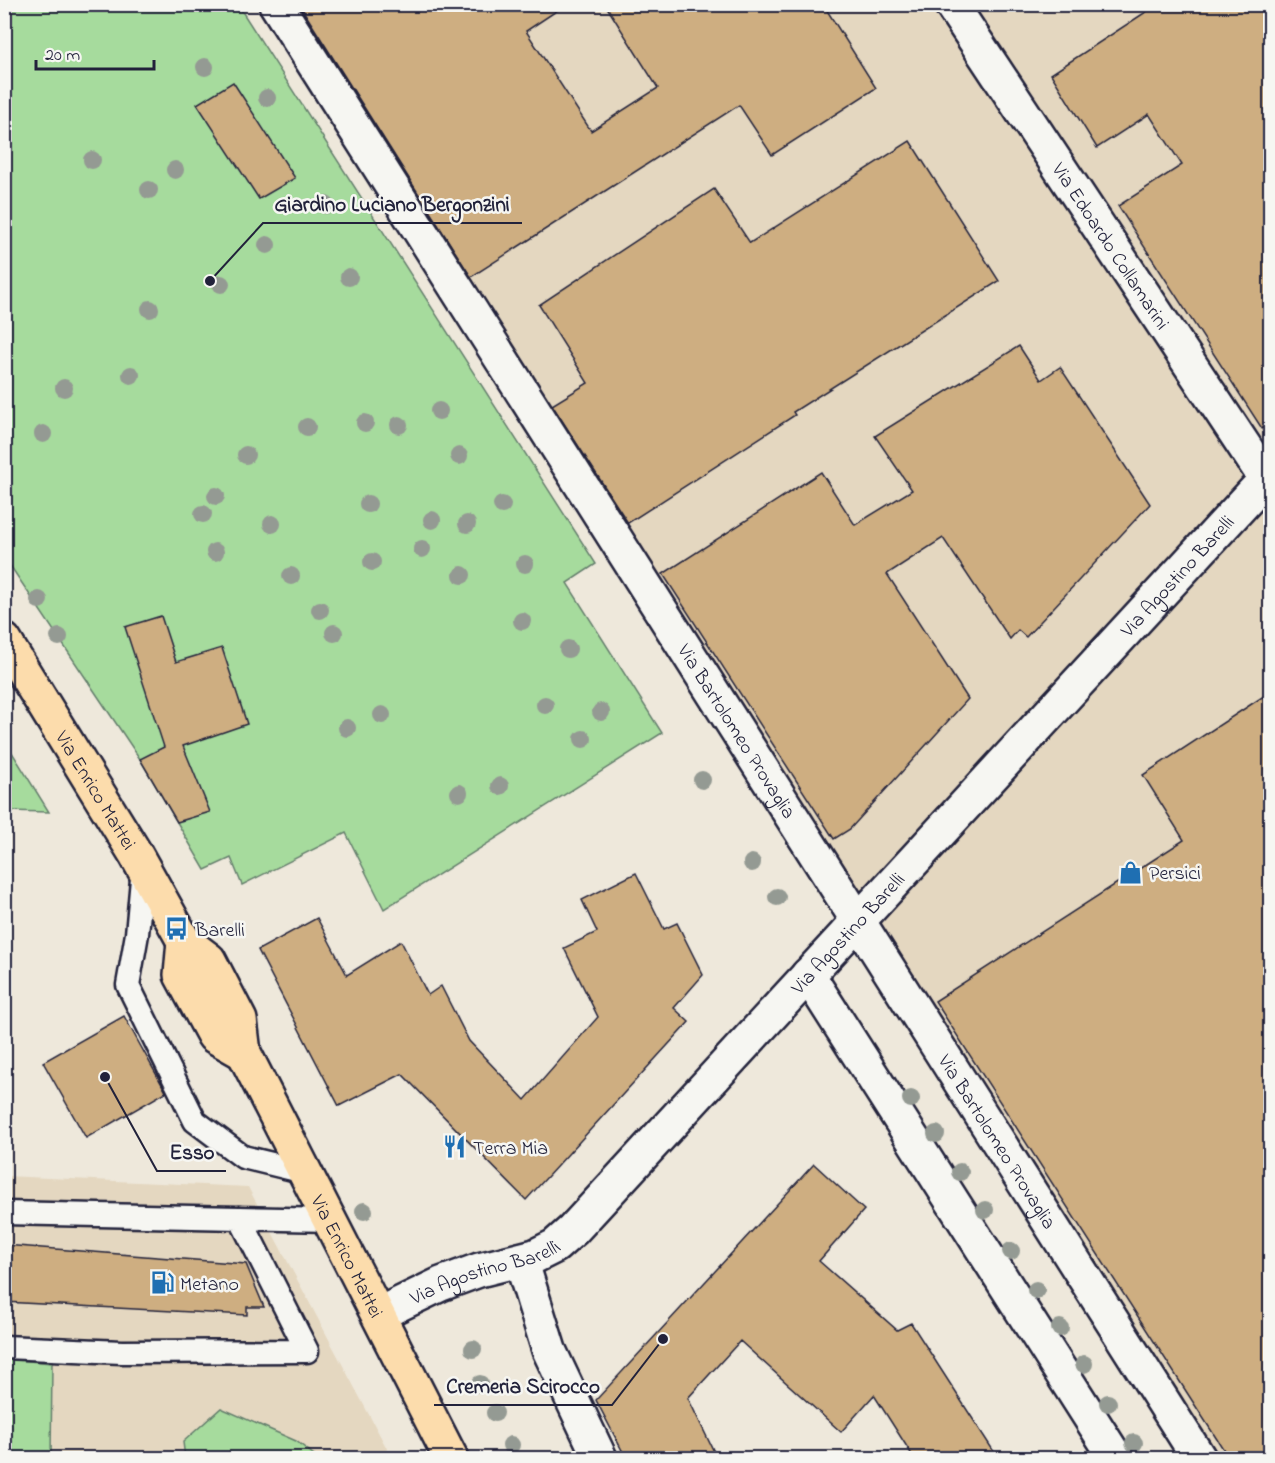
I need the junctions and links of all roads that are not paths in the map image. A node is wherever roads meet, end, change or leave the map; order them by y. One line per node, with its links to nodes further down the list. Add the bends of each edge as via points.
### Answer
1 (276, 4): 6 (street, Via Bartolomeo Provaglia)
2 (951, 4): 3 (street, Via Edoardo Collamarini)
3 (1268, 482): 6 (street, Via Agostino Barelli)
4 (4, 640): 5 (main road, Via Enrico Mattei)
5 (143, 868): 8 (main road, Via Enrico Mattei, via 184,941 209,960 240,1020 244,1053); 8 (lane, via 128,985 195,1121 243,1157)
6 (858, 922): 7 (street, Via Agostino Barelli); 18 (street, Via Bartolomeo Provaglia)
7 (808, 975): 12 (street, Via Agostino Barelli, via 573,1230 555,1246); 17 (street)
8 (304, 1172): 11 (main road, Via Enrico Mattei)
9 (4, 1213): 10 (lane)
10 (240, 1218): 11 (lane); 14 (lane, via 307,1351 122,1352)
11 (330, 1220): 13 (main road, Via Enrico Mattei)
12 (521, 1260): 13 (street, Via Agostino Barelli, via 441,1284); 16 (street, via 549,1350)
13 (379, 1314): 15 (main road, Via Enrico Mattei)
14 (4, 1347)
15 (451, 1458)
16 (600, 1458)
17 (1116, 1458)
18 (1199, 1458)

